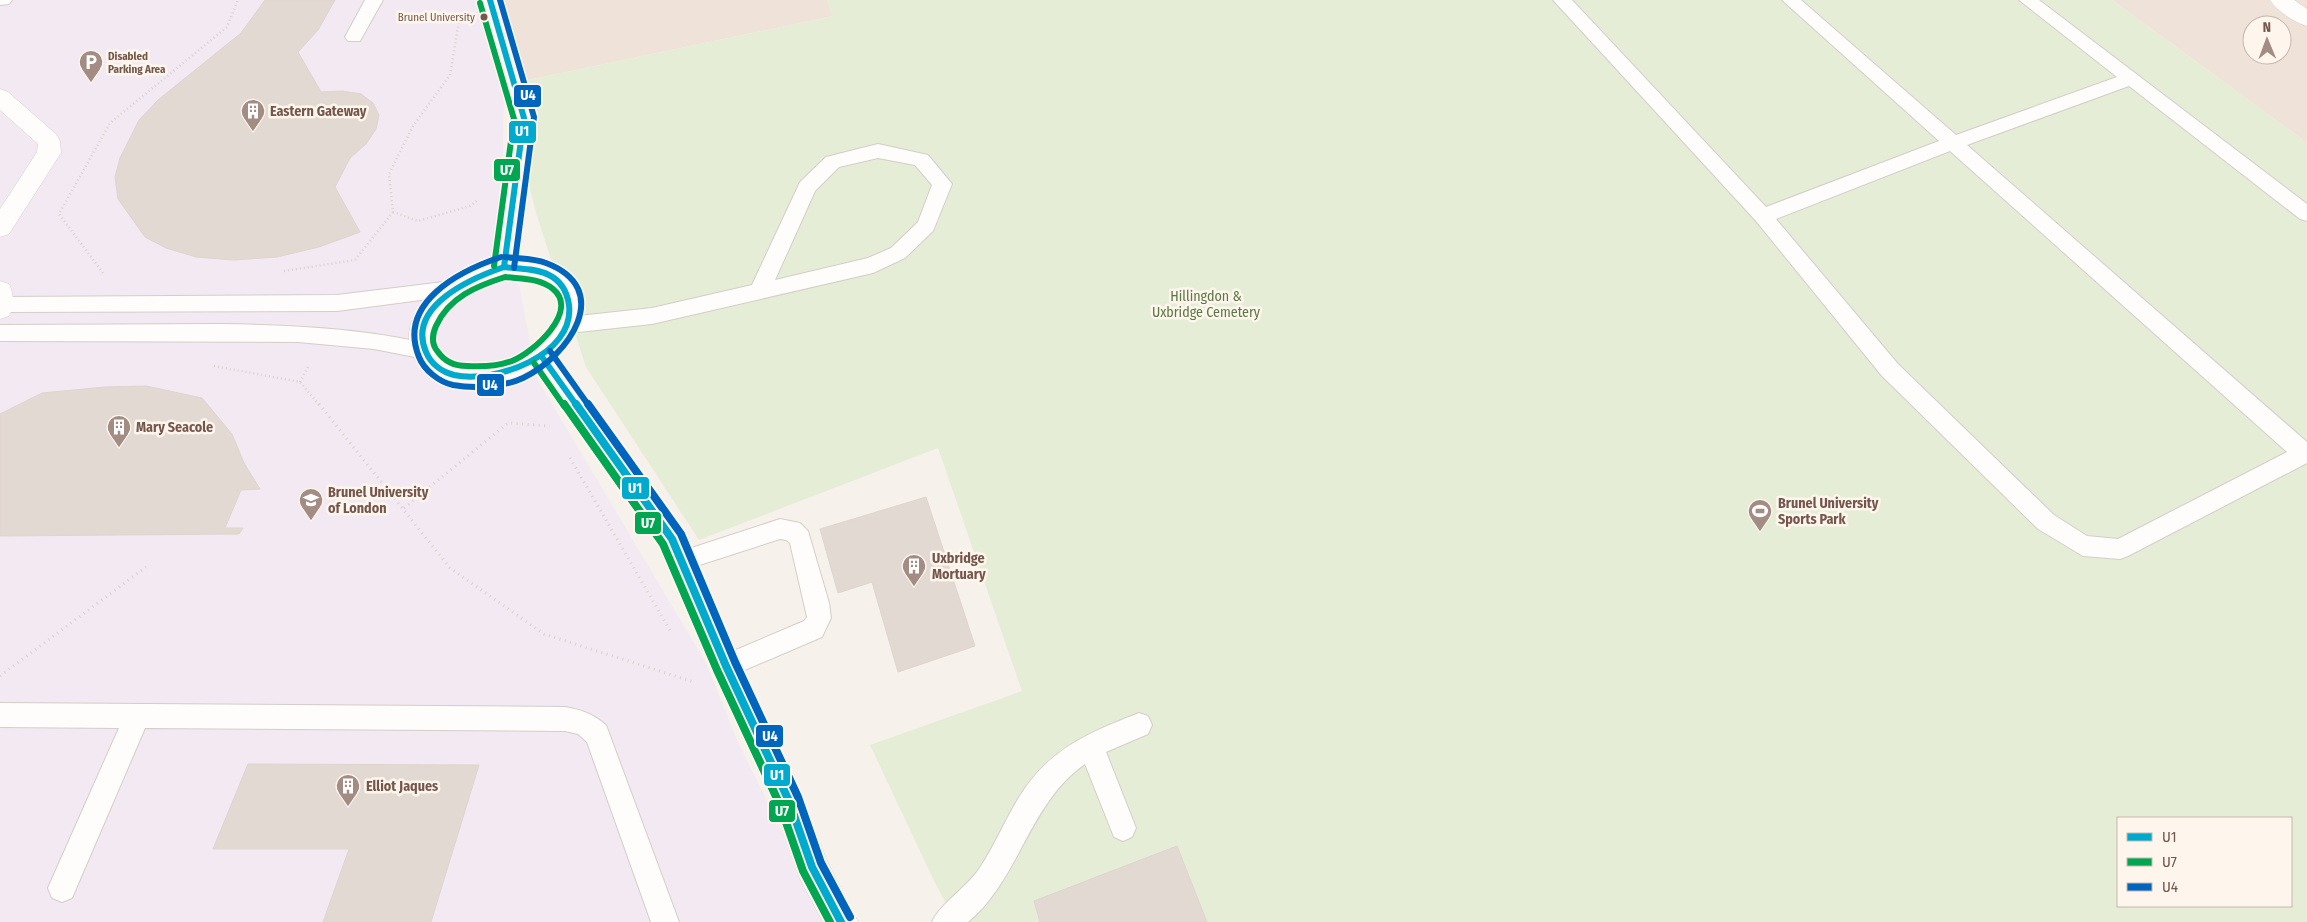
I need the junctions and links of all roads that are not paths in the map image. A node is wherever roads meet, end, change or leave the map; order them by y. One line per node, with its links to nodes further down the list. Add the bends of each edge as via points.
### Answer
1 (374, 0): 8 (lane)
2 (490, 0): 15 (street, via 524,118)
3 (1562, 0): 13 (lane)
4 (1791, 0): 11 (lane)
5 (2028, 0): 9 (lane)
6 (2280, 0): 7 (street)
7 (2307, 19)
8 (354, 37)
9 (2131, 79): 11 (lane); 12 (lane)
10 (0, 97): 14 (street, via 49,141 49,154)
11 (1953, 143): 13 (lane); 23 (lane)
12 (2307, 214)
13 (1763, 216): 23 (lane, via 1890,370 2046,522 2082,546 2120,549)
14 (0, 228)
15 (504, 268): 16 (street, via 476,275); 19 (street, via 526,267 545,271 560,280 570,292 573,308)
16 (452, 289): 18 (lane, via 337,303); 21 (street, via 436,304 426,320 422,336)
17 (759, 292): 17 (lane, via 873,265 898,253 926,226 942,184 921,160 878,151 833,162 807,187); 19 (lane, via 652,316)
18 (1, 302)
19 (569, 325): 22 (street, via 559,341)
20 (0, 333): 21 (lane, via 275,333 389,342)
21 (425, 351): 22 (street, via 435,365 451,375 472,379 513,372)
22 (542, 357): 24 (street, via 672,539)
23 (2306, 453)
24 (681, 561): 25 (street); 25 (lane, via 780,529 792,530 800,538 817,603 819,618 813,629)
25 (711, 671): 33 (street, via 789,801 812,867)
26 (0, 715): 27 (lane)
27 (138, 715): 31 (lane); 32 (lane, via 565,719 584,722 597,734)
28 (1139, 725): 29 (lane)
29 (1091, 746): 30 (lane); 34 (lane, via 1073,756 1045,781 979,893)
30 (1123, 828)
31 (62, 888)
32 (665, 922)
33 (840, 922)
34 (946, 922)

